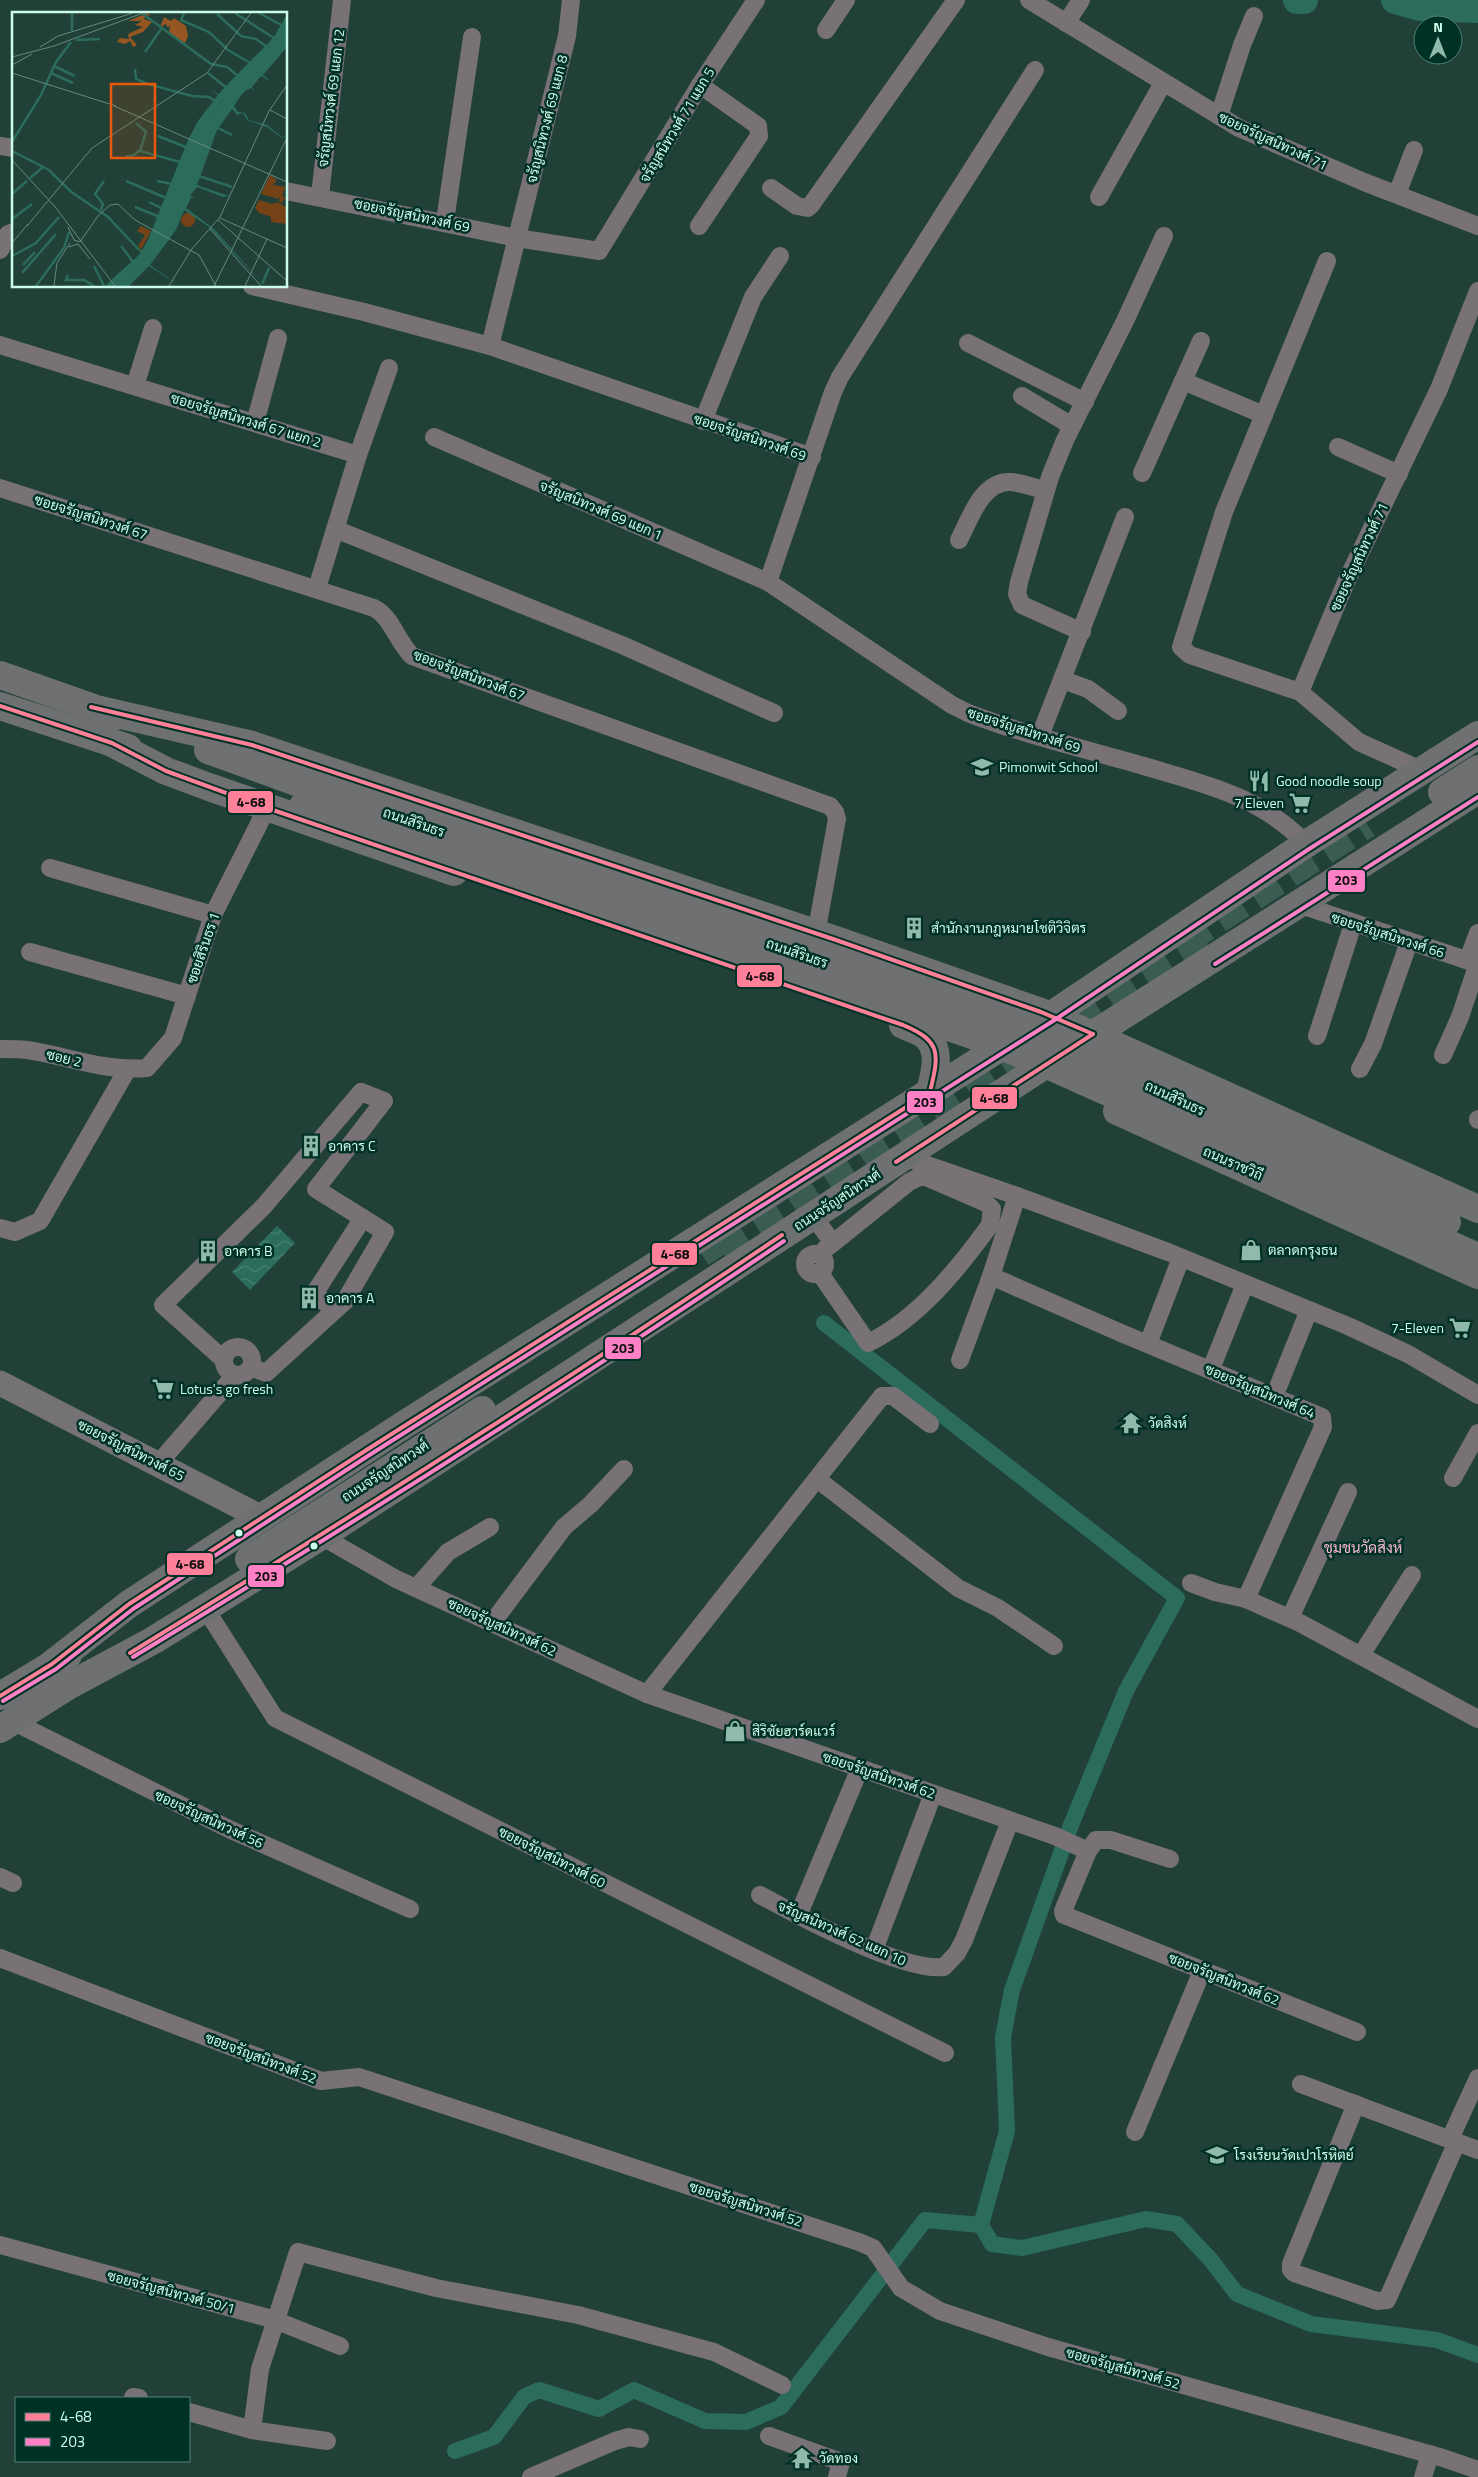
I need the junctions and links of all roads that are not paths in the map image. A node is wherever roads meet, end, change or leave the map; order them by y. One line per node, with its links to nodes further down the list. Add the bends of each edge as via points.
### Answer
1 (342, 0): 20 (street, จรัญสนิทวงศ์ 69 แยก 12)
2 (571, 0): 27 (street, จรัญสนิทวงศ์ 69 แยก 8, via 568,36)
3 (756, 0): 14 (street, จรัญสนิทวงศ์ 71 แยก 5)
4 (846, 0): 10 (street)
5 (956, 0): 17 (street, via 811,205 808,208 797,206)
6 (1029, 0): 9 (street, ซอยจรัญสนิทวงศ์ 71)
7 (1081, 0): 9 (street)
8 (1254, 16): 15 (street)
9 (1066, 23): 13 (street, ซอยจรัญสนิทวงศ์ 71)
10 (826, 30)
11 (472, 37): 22 (street)
12 (1036, 70): 52 (street, via 840,378)
13 (1163, 83): 15 (street, ซอยจรัญสนิทวงศ์ 71); 21 (street)
14 (700, 85): 23 (street, via 758,126 760,136); 29 (street, จรัญสนิทวงศ์ 71 แยก 5)
15 (1219, 116): 19 (street, ซอยจรัญสนิทวงศ์ 71, via 1276,145)
16 (1414, 150): 19 (street)
17 (771, 188)
18 (288, 190): 20 (street, ซอยจรัญสนิทวงศ์ 69)
19 (1397, 194): 24 (street, ซอยจรัญสนิทวงศ์ 71)
20 (320, 196): 22 (street, ซอยจรัญสนิทวงศ์ 69)
21 (1099, 197)
22 (445, 222): 27 (street, ซอยจรัญสนิทวงศ์ 69)
23 (698, 226)
24 (1478, 226)
25 (12, 233): 28 (street, via 8,234)
26 (1164, 236): 44 (street)
27 (517, 238): 29 (street, ซอยจรัญสนิทวงศ์ 69); 39 (street)
28 (0, 250)
29 (599, 251)
30 (780, 256): 46 (street, via 753,297)
31 (1327, 261): 45 (street)
32 (261, 288): 39 (street, ซอยจรัญสนิทวงศ์ 69)
33 (1478, 290): 54 (street, ซอยจรัญสนิทวงศ์ 71, via 1439,389)
34 (154, 328): 42 (street)
35 (278, 338): 47 (street)
36 (1201, 341): 41 (street)
37 (968, 343): 44 (street)
38 (0, 345): 42 (street, ซอยจรัญสนิทวงศ์ 67 แยก 2)
39 (490, 346): 46 (street, ซอยจรัญสนิทวงศ์ 69)
40 (388, 368): 51 (street)
41 (1183, 381): 45 (street); 53 (street)
42 (135, 386): 47 (street, ซอยจรัญสนิทวงศ์ 67 แยก 2)
43 (1022, 396): 48 (street)
44 (1085, 402): 48 (street)
45 (1264, 415): 65 (street, via 1224,512 1181,647 1190,655)
46 (703, 421): 52 (street, ซอยจรัญสนิทวงศ์ 69)
47 (255, 423): 51 (street, ซอยจรัญสนิทวงศ์ 67 แยก 2)
48 (1072, 426): 56 (street)
49 (434, 438): 60 (street, จรัญสนิทวงศ์ 69 แยก 1)
50 (1338, 447): 54 (street)
51 (358, 455): 58 (street)
52 (812, 457): 60 (street, ซอยจรัญสนิทวงศ์ 69)
53 (1142, 473)
54 (1399, 474): 65 (street, ซอยจรัญสนิทวงศ์ 71, via 1346,582)
55 (0, 488): 61 (street, ซอยจรัญสนิทวงศ์ 67)
56 (1046, 490): 59 (street, via 1012,482 990,487); 62 (street, via 1019,582 1019,602 1029,610)
57 (1125, 517): 62 (street)
58 (335, 529): 61 (street); 69 (street, via 622,645)
59 (959, 540)
60 (768, 582): 71 (street, ซอยจรัญสนิทวงศ์ 69, via 952,705 987,720)
61 (317, 588): 88 (street, ซอยจรัญสนิทวงศ์ 67, via 382,612 412,656 830,806 837,819)
62 (1082, 632): 64 (street)
63 (0, 675): 67 (main road, ถนนสิรินธร)
64 (1063, 680): 68 (street, via 1088,689); 71 (street)
65 (1300, 692): 75 (street, via 1359,742)
66 (0, 706): 72 (main road, ถนนสิรินธร)
67 (100, 710): 77 (main road, ถนนสิรินธร); 84 (main road, ถนนสิรินธร, via 252,745)
68 (1118, 711)
69 (774, 714)
70 (1478, 735): 75 (main road, ถนนจรัญสนิทวงศ์)
71 (1040, 736): 79 (street, ซอยจรัญสนิทวงศ์ 69, via 1243,798 1290,826)
72 (112, 743): 77 (main road, ถนนสิรินธร); 78 (main road, ถนนสิรินธร, via 166,771)
73 (1478, 752): 74 (main road, via 1371,830)
74 (1478, 769)
75 (1421, 770): 79 (main road, ถนนจรัญสนิทวงศ์)
76 (1478, 790): 82 (main road, ถนนจรัญสนิทวงศ์)
77 (307, 796): 112 (main road, ถนนสิรินธร, bridge, via 970,1012 1044,1040); 115 (main road, ถนนสิรินธร, bridge, via 1036,1060)
78 (267, 808): 83 (street, ซอยสิรินธร 1); 92 (main road, ถนนสิรินธร)
79 (1306, 844): 81 (main road, ถนนจรัญสนิทวงศ์)
80 (50, 868): 83 (street)
81 (1226, 898): 86 (main road, via 1221,914 1226,926 1240,930); 94 (main road, ถนนจรัญสนิทวงศ์)
82 (1298, 904): 85 (street, ซอยจรัญสนิทวงศ์ 66); 86 (main road, ถนนจรัญสนิทวงศ์)
83 (213, 915): 93 (street, ซอยสิรินธร 1)
84 (772, 919): 88 (main road, ถนนสิรินธร); 92 (main road, via 787,940 786,959 774,966)
85 (1353, 924): 89 (street, ซอยจรัญสนิทวงศ์ 66); 97 (street)
86 (1264, 925): 96 (main road, ถนนจรัญสนิทวงศ์)
87 (1478, 933): 91 (street)
88 (816, 934): 94 (main road, ถนนสิรินธร)
89 (1409, 942): 91 (street, ซอยจรัญสนิทวงศ์ 66); 101 (street, via 1374,1044)
90 (30, 952): 93 (street)
91 (1474, 962): 100 (street, via 1460,1017)
92 (744, 971): 95 (main road, ถนนสิรินธร)
93 (187, 996): 102 (street, ซอยสิรินธร 1, via 173,1038 147,1068)
94 (1050, 1016): 96 (main road, ถนนสิรินธร); 99 (main road, ถนนจรัญสนิทวงศ์)
95 (903, 1025): 99 (main road, ถนนสิรินธร); 104 (main road, via 925,1035 934,1048 937,1064)
96 (1093, 1034): 103 (main road, ถนนจรัญสนิทวงศ์); 107 (main road)
97 (1317, 1036)
98 (0, 1049): 102 (street, ซอย 2, via 27,1050)
99 (987, 1054): 103 (main road, ถนนราชวิถี); 104 (main road, ถนนจรัญสนิทวงศ์)
100 (1443, 1055)
101 (1360, 1069)
102 (127, 1070): 111 (street, via 40,1221 15,1232)
103 (1034, 1072): 105 (main road, ถนนจรัญสนิทวงศ์); 118 (main road, ถนนราชวิถี)
104 (930, 1092): 108 (main road, ถนนจรัญสนิทวงศ์)
105 (904, 1157): 106 (street); 109 (main road, ถนนจรัญสนิทวงศ์)
106 (1017, 1196): 116 (street); 119 (street)
107 (1478, 1209)
108 (736, 1214): 114 (main road, via 761,1208 776,1215 780,1224 778,1232); 139 (main road, ถนนจรัญสนิทวงศ์)
109 (812, 1216): 113 (street); 114 (main road, ถนนจรัญสนิทวงศ์)
110 (363, 1218): 121 (street, via 314,1294); 121 (street, via 385,1232 345,1301); 124 (street, via 316,1189 384,1101 361,1092 264,1206 162,1305)
111 (0, 1228)
112 (1478, 1237)
113 (833, 1243): 113 (street, via 919,1177 982,1201 992,1209 990,1225 924,1305 888,1334 868,1343 819,1272 825,1264 819,1255)
114 (768, 1244): 141 (main road, ถนนจรัญสนิทวงศ์)
115 (1478, 1257)
116 (1182, 1258): 120 (street); 123 (street)
117 (704, 1259): 151 (main road, ถนนจรัญสนิทวงศ์, via 146,1625)
118 (1478, 1275)
119 (992, 1276): 125 (street); 145 (street, ซอยจรัญสนิทวงศ์ 64, via 1322,1417 1323,1428)
120 (1245, 1284): 122 (street); 126 (street)
121 (335, 1310): 127 (street, via 266,1373)
122 (1309, 1310): 130 (street); 131 (street, via 1408,1354)
123 (1150, 1336)
124 (223, 1359): 127 (street, via 232,1348 241,1347 252,1357); 128 (street, via 227,1371)
125 (960, 1360)
126 (1213, 1364)
127 (251, 1367): 128 (street, via 244,1374)
128 (235, 1375): 134 (street)
129 (0, 1383): 134 (street, ซอยจรัญสนิทวงศ์ 65)
130 (1278, 1387)
131 (1478, 1395)
132 (930, 1424): 137 (street, via 893,1396 882,1396)
133 (1478, 1433): 136 (street)
134 (158, 1464): 139 (street, ซอยจรัญสนิทวงศ์ 65)
135 (624, 1469): 148 (street, via 564,1527)
136 (1453, 1478)
137 (817, 1479): 149 (street, via 958,1588 998,1608); 152 (street)
138 (1348, 1492): 147 (street)
139 (262, 1518): 151 (main road, ถนนจรัญสนิทวงศ์, via 129,1604)
140 (490, 1527): 144 (street, via 448,1552)
141 (321, 1536): 144 (street, ซอยจรัญสนิทวงศ์ 62); 146 (main road, ถนนจรัญสนิทวงศ์)
142 (1412, 1575): 150 (street)
143 (1191, 1583): 145 (street)
144 (416, 1588): 148 (street, ซอยจรัญสนิทวงศ์ 62)
145 (1246, 1599): 147 (street)
146 (205, 1608): 151 (main road, ถนนจรัญสนิทวงศ์, via 154,1640); 168 (street, ซอยจรัญสนิทวงศ์ 60, via 275,1718)
147 (1290, 1618): 150 (street)
148 (492, 1623): 152 (street, ซอยจรัญสนิทวงศ์ 62)
149 (1054, 1646)
150 (1361, 1655): 154 (street)
151 (60, 1675): 153 (main road, ถนนจรัญสนิทวงศ์); 155 (main road, ถนนจรัญสนิทวงศ์)
152 (648, 1694): 156 (street, ซอยจรัญสนิทวงศ์ 62)
153 (0, 1696)
154 (1478, 1719)
155 (6, 1725): 162 (street, ซอยจรัญสนิทวงศ์ 56)
156 (860, 1768): 157 (street, ซอยจรัญสนิทวงศ์ 62); 163 (street)
157 (933, 1794): 158 (street, ซอยจรัญสนิทวงศ์ 62); 164 (street)
158 (1010, 1821): 159 (street, ซอยจรัญสนิทวงศ์ 62); 164 (street, จรัญสนิทวงศ์ 62 แยก 10, via 964,1940 944,1967 926,1967)
159 (1082, 1848): 160 (street, via 1096,1840 1111,1840); 166 (street, ซอยจรัญสนิทวงศ์ 62, via 1064,1915)
160 (1170, 1859)
161 (760, 1895): 163 (street, จรัญสนิทวงศ์ 62 แยก 10)
162 (410, 1909)
163 (798, 1916): 164 (street, จรัญสนิทวงศ์ 62 แยก 10)
164 (874, 1950)
165 (0, 1958): 184 (street, ซอยจรัญสนิทวงศ์ 52, via 321,2081 359,2076 859,2242 873,2248 901,2288 940,2311 1048,2347)
166 (1202, 1971): 167 (street, ซอยจรัญสนิทวงศ์ 62); 172 (street)
167 (1357, 2032)
168 (945, 2053)
169 (1478, 2080): 173 (street)
170 (1301, 2084): 171 (street)
171 (1356, 2104): 173 (street); 173 (street, via 1291,2264 1294,2273 1377,2301 1390,2298)
172 (1135, 2132)
173 (1454, 2141): 174 (street)
174 (1478, 2150)
175 (0, 2245): 176 (street, ซอยจรัญสนิทวงศ์ 50/1)
176 (275, 2321): 177 (street, ซอยจรัญสนิทวงศ์ 50/1); 178 (street, via 298,2252 436,2288 578,2316 714,2352); 180 (street, via 260,2369)
177 (340, 2346)
178 (782, 2386)
179 (190, 2412): 180 (street)
180 (252, 2430): 183 (street)
181 (769, 2436): 187 (street, via 841,2462)
182 (640, 2439): 186 (street, via 629,2437 615,2441)
183 (327, 2441)
184 (1430, 2454): 185 (street, ซอยจรัญสนิทวงศ์ 52); 188 (street)
185 (1478, 2470)
186 (531, 2477)
187 (837, 2477)
188 (1423, 2477)

